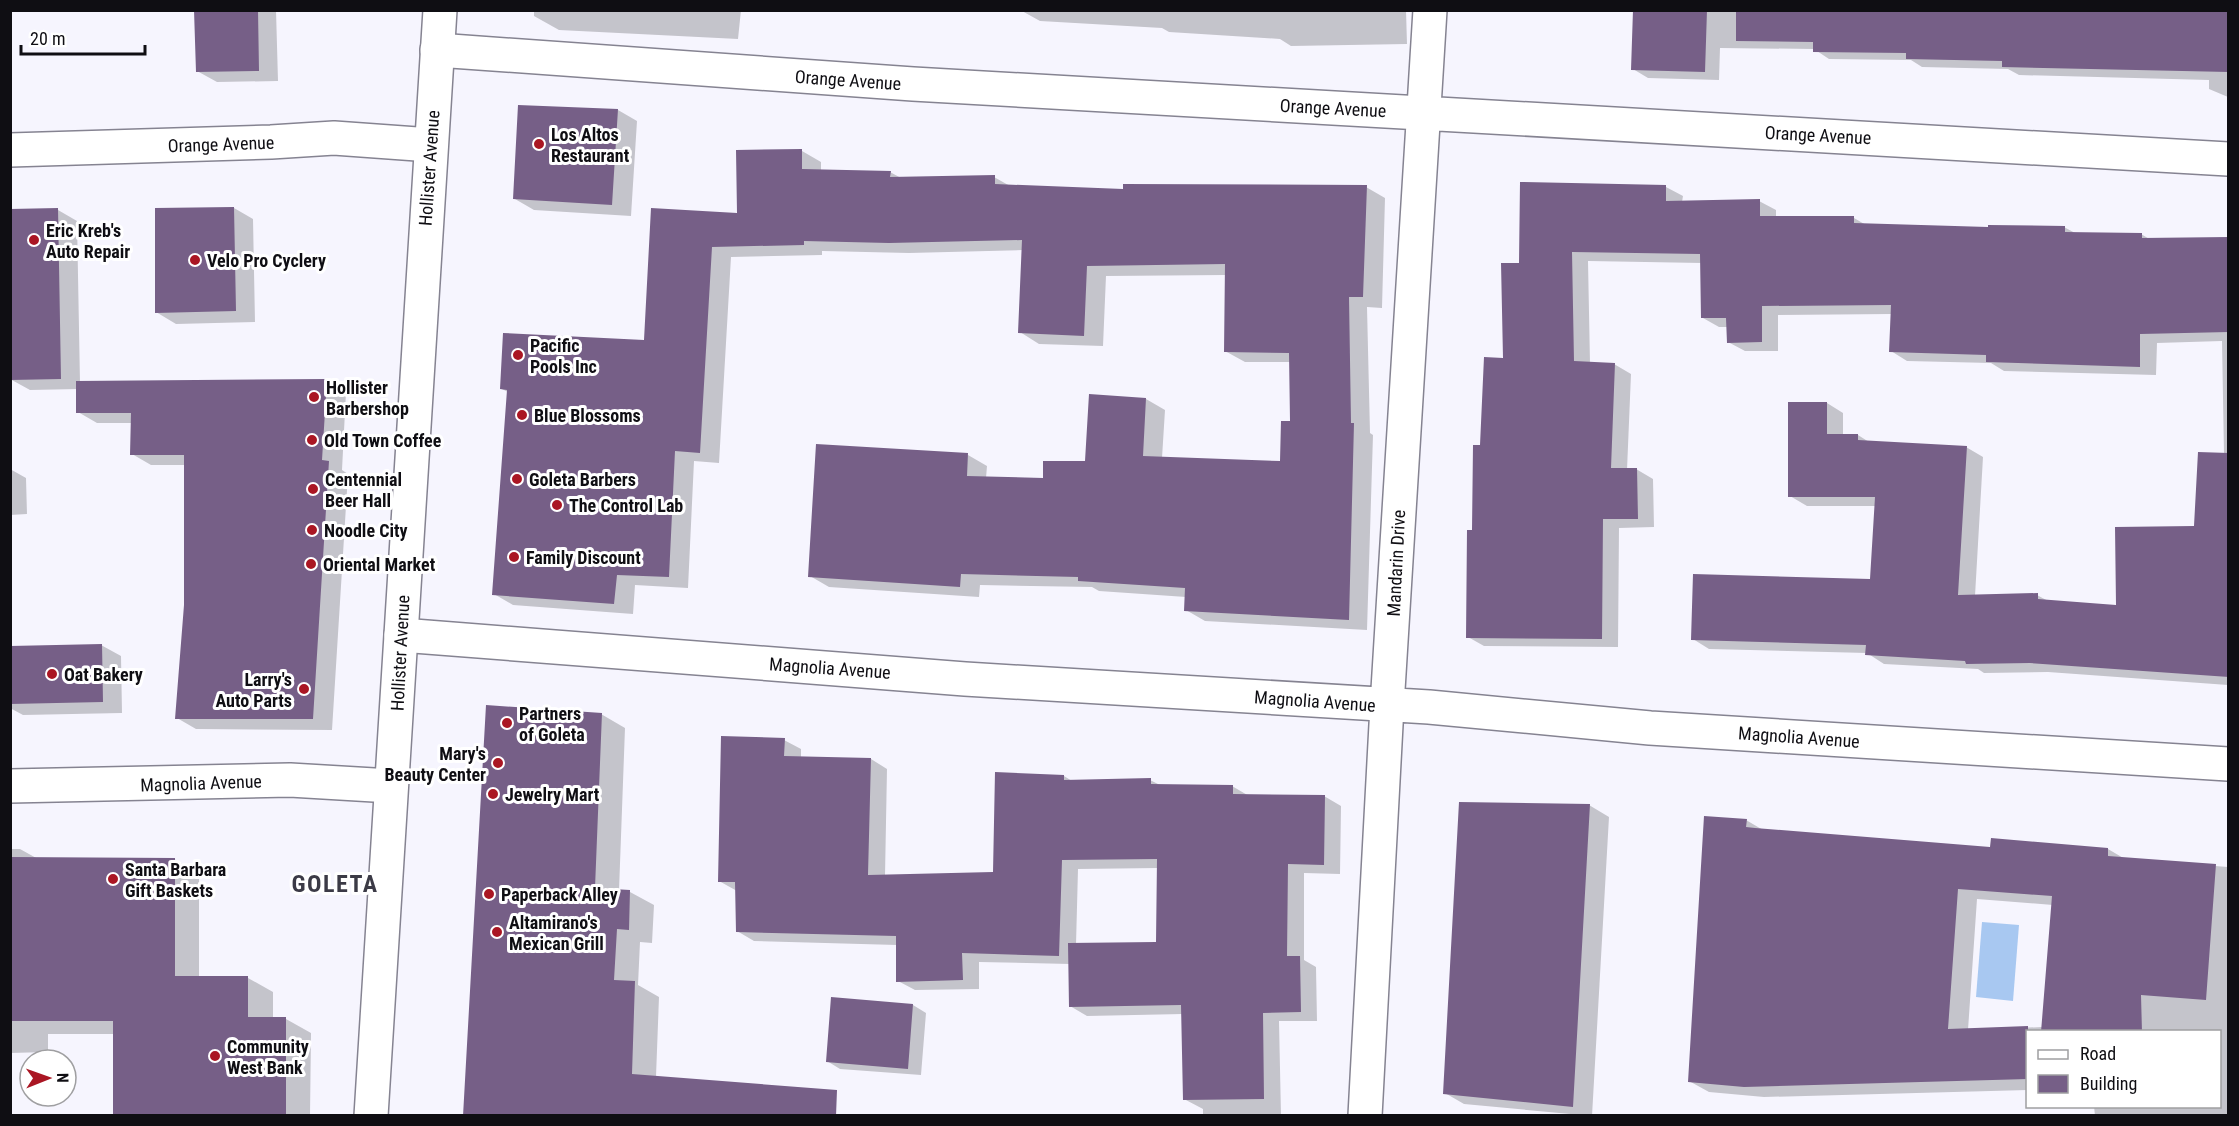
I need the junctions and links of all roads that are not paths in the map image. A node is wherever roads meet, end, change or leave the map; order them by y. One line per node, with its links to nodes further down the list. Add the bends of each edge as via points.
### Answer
1 (440, 10): 3 (street, Hollister Avenue)
2 (1430, 10): 4 (street, Mandarin Drive)
3 (437, 50): 4 (street, Orange Avenue, via 913,84); 5 (street, Hollister Avenue)
4 (1423, 113): 7 (street, Orange Avenue); 9 (street, Mandarin Drive)
5 (431, 145): 6 (street, Orange Avenue, via 334,138); 8 (street, Hollister Avenue)
6 (10, 150)
7 (2229, 159)
8 (401, 635): 9 (street, Magnolia Avenue, via 965,679); 12 (street, Hollister Avenue)
9 (1387, 706): 10 (street, Magnolia Avenue, via 1650,728); 14 (street, Mandarin Drive)
10 (2229, 764)
11 (10, 786): 12 (street, Magnolia Avenue, via 290,780)
12 (391, 786): 13 (street, Hollister Avenue)
13 (371, 1116)
14 (1365, 1116)

